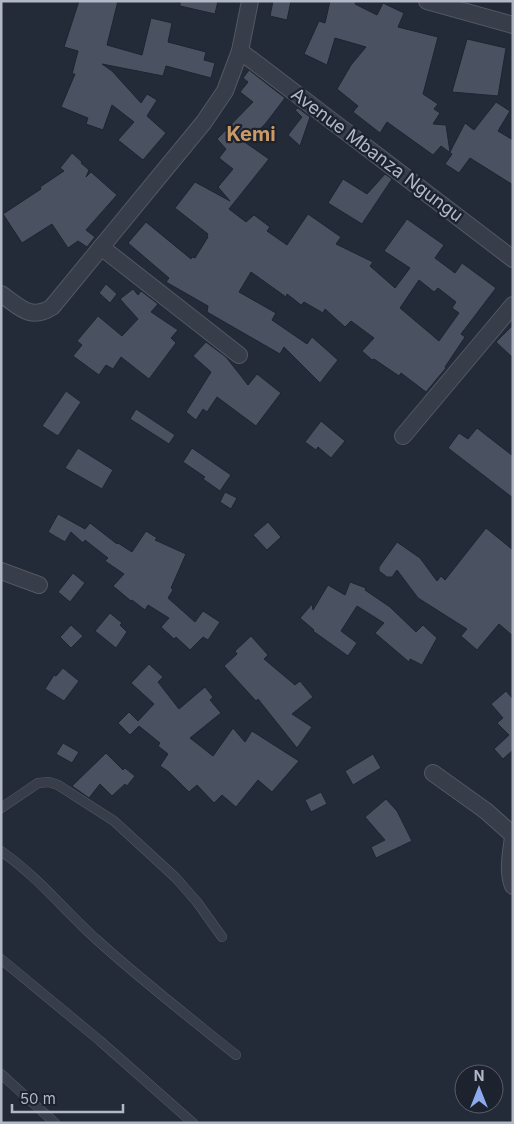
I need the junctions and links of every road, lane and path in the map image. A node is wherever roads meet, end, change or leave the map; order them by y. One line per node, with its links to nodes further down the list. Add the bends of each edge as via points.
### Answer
1 (250, 1): 4 (street)
2 (427, 1): 3 (street)
3 (513, 25)
4 (240, 51): 5 (street, via 225,91 204,122); 6 (street, Avenue Mbanza Ngungu)
5 (101, 247): 7 (street, via 52,307 42,313 30,314); 9 (street)
6 (513, 259)
7 (1, 294)
8 (513, 305): 10 (street)
9 (239, 355)
10 (403, 436)
11 (1, 571): 12 (street)
12 (39, 585)
13 (433, 774): 15 (street, via 486,811)
14 (1, 808): 18 (lane, via 38,783 58,785 114,821 176,878)
15 (513, 836): 17 (street, via 510,861)
16 (1, 851): 20 (lane, via 48,890 95,938)
17 (513, 886)
18 (222, 938)
19 (1, 959): 23 (lane)
20 (236, 1055)
21 (1, 1074): 22 (lane)
22 (55, 1123)
23 (193, 1123)

